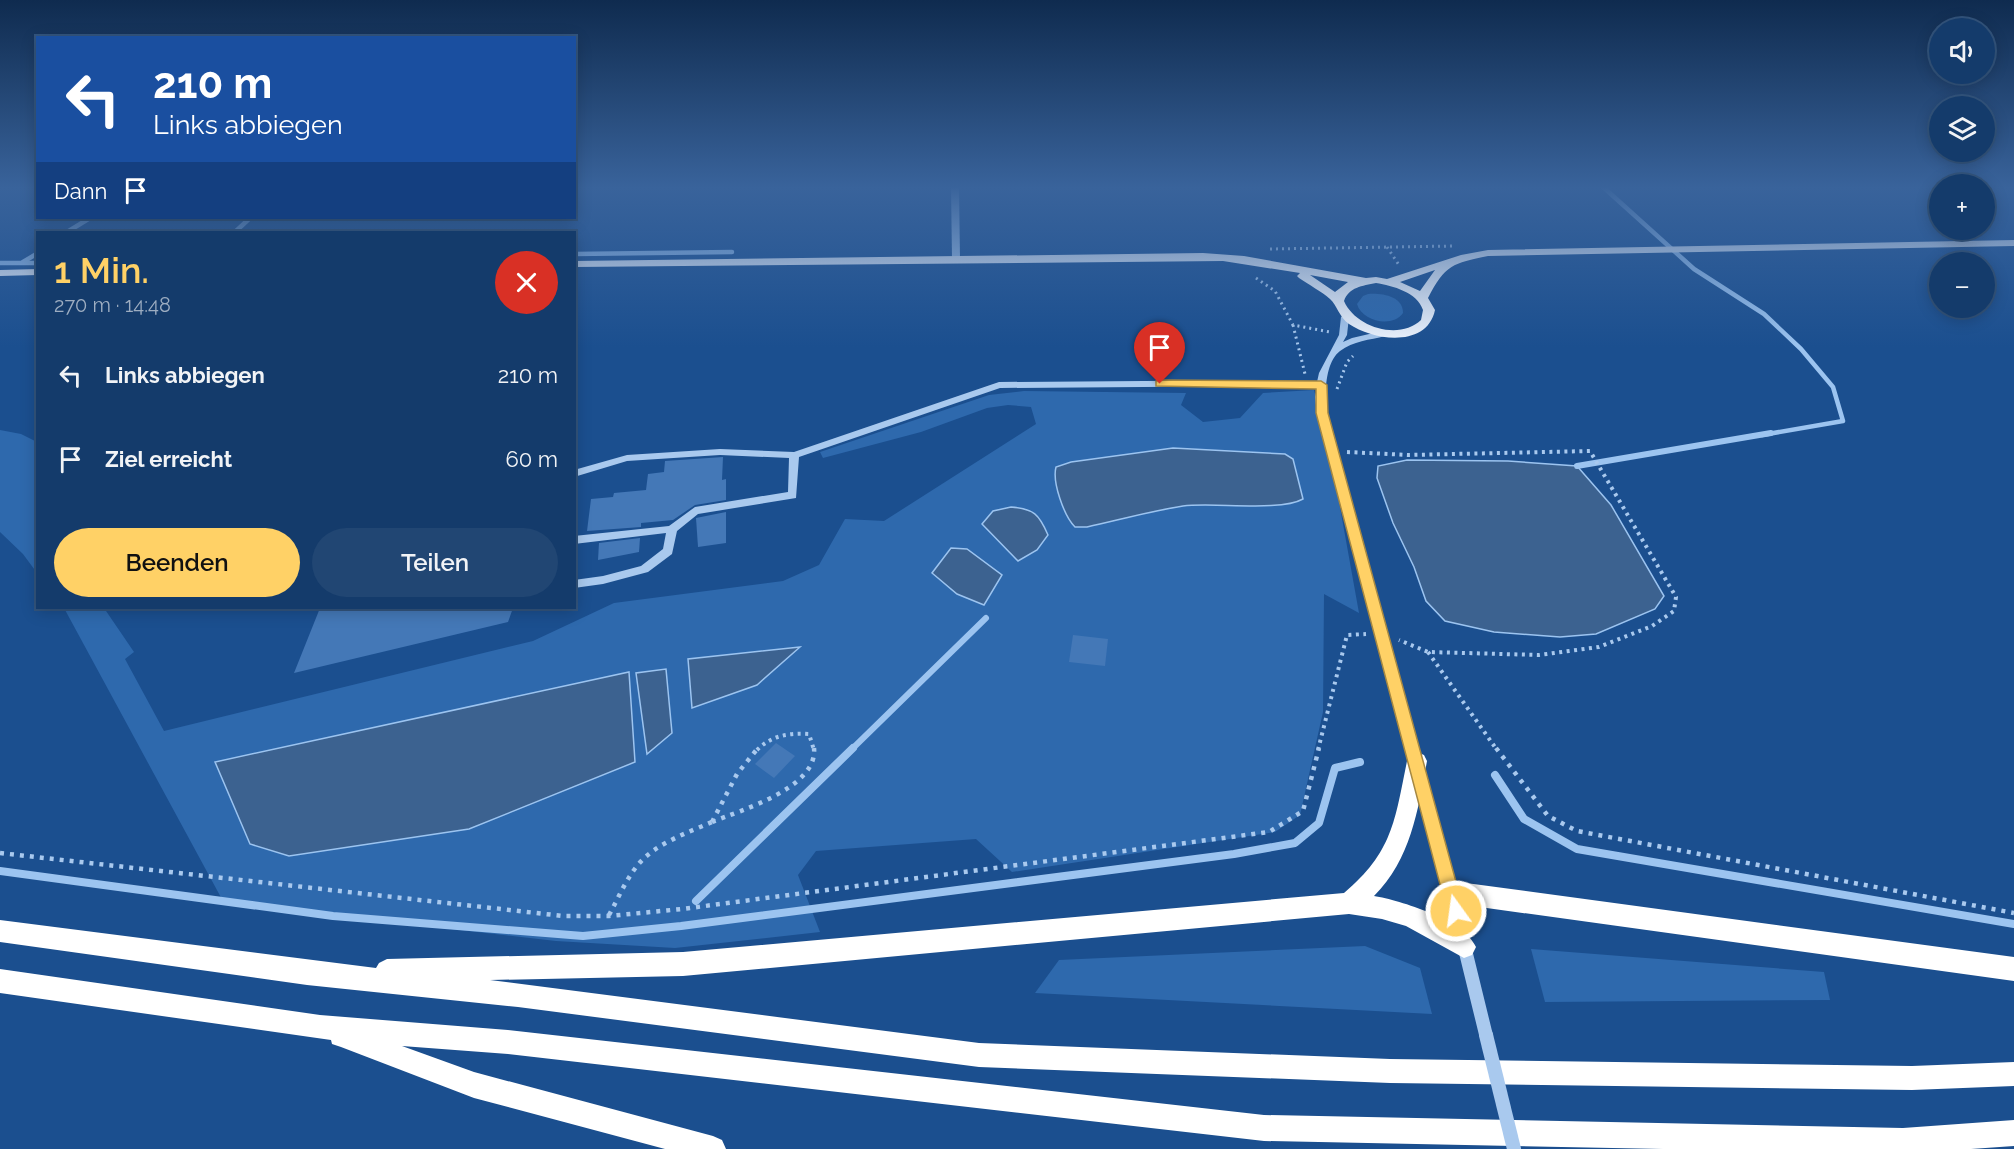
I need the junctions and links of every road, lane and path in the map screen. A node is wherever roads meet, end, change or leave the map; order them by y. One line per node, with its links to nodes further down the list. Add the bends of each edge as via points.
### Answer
1 (956, 240): 5 (street)
2 (2014, 243): 7 (main road, via 1488,253)
3 (1461, 246): 4 (path)
4 (1269, 249)
5 (957, 259): 6 (main road); 8 (main road, via 1203,256 1245,259)
6 (576, 264)
7 (1447, 264): 13 (main road); 14 (main road)
8 (1293, 270): 12 (main road); 15 (main road)
9 (36, 272): 10 (main road)
10 (0, 273)
11 (1253, 276): 17 (path, via 1275,289)
12 (1363, 281): 13 (main road); 15 (main road, via 1351,284)
13 (1388, 282): 14 (main road)
14 (1422, 298): 18 (main road, via 1429,314 1426,322 1408,333)
15 (1338, 299): 16 (main road)
16 (1345, 317): 18 (main road); 19 (street)
17 (1293, 325): 19 (path); 22 (path)
18 (1382, 334): 20 (street)
19 (1343, 335): 21 (street)
20 (1355, 340): 21 (street); 24 (path, via 1365,347 1347,362 1331,409)
21 (1337, 349): 23 (street)
22 (1307, 384): 23 (street); 26 (street, via 999,385)
23 (1321, 385): 24 (street)
24 (1322, 413): 25 (street)
25 (1332, 451): 31 (street); 32 (path, via 1397,455 1590,451 1676,597 1674,611 1652,626 1599,647 1539,656)
26 (794, 455): 27 (street, via 698,453 627,458); 28 (street, via 793,495 695,511)
27 (576, 473)
28 (672, 529): 29 (street); 30 (street, via 668,551 644,569)
29 (576, 540)
30 (576, 584)
31 (1382, 633): 32 (path); 33 (street); 39 (path, via 1347,635 1303,811 1269,832)
32 (1428, 652): 38 (path, via 1548,816 1577,831)
33 (1417, 761): 36 (street); 37 (highway, via 1399,840 1386,866)
34 (712, 822): 34 (path, via 776,797 798,782 815,757 815,744 809,734 789,732 767,741 740,765); 39 (path, via 649,854 638,864)
35 (0, 853): 39 (path, via 551,915)
36 (1451, 892): 41 (street); 42 (highway)
37 (1349, 903): 41 (highway, via 1409,915 1436,927); 43 (highway, via 682,964)
38 (2014, 913)
39 (609, 916)
40 (0, 931): 43 (highway)
41 (1464, 947): 49 (street, bridge)
42 (2014, 969)
43 (307, 973): 46 (highway, via 518,995 979,1055 1390,1071 1912,1078)
44 (0, 981): 45 (highway)
45 (320, 1027): 47 (highway, via 508,1042 1264,1128 1904,1141); 48 (highway, via 474,1085)
46 (2014, 1074)
47 (2014, 1133)
48 (713, 1149)
49 (1514, 1149)

